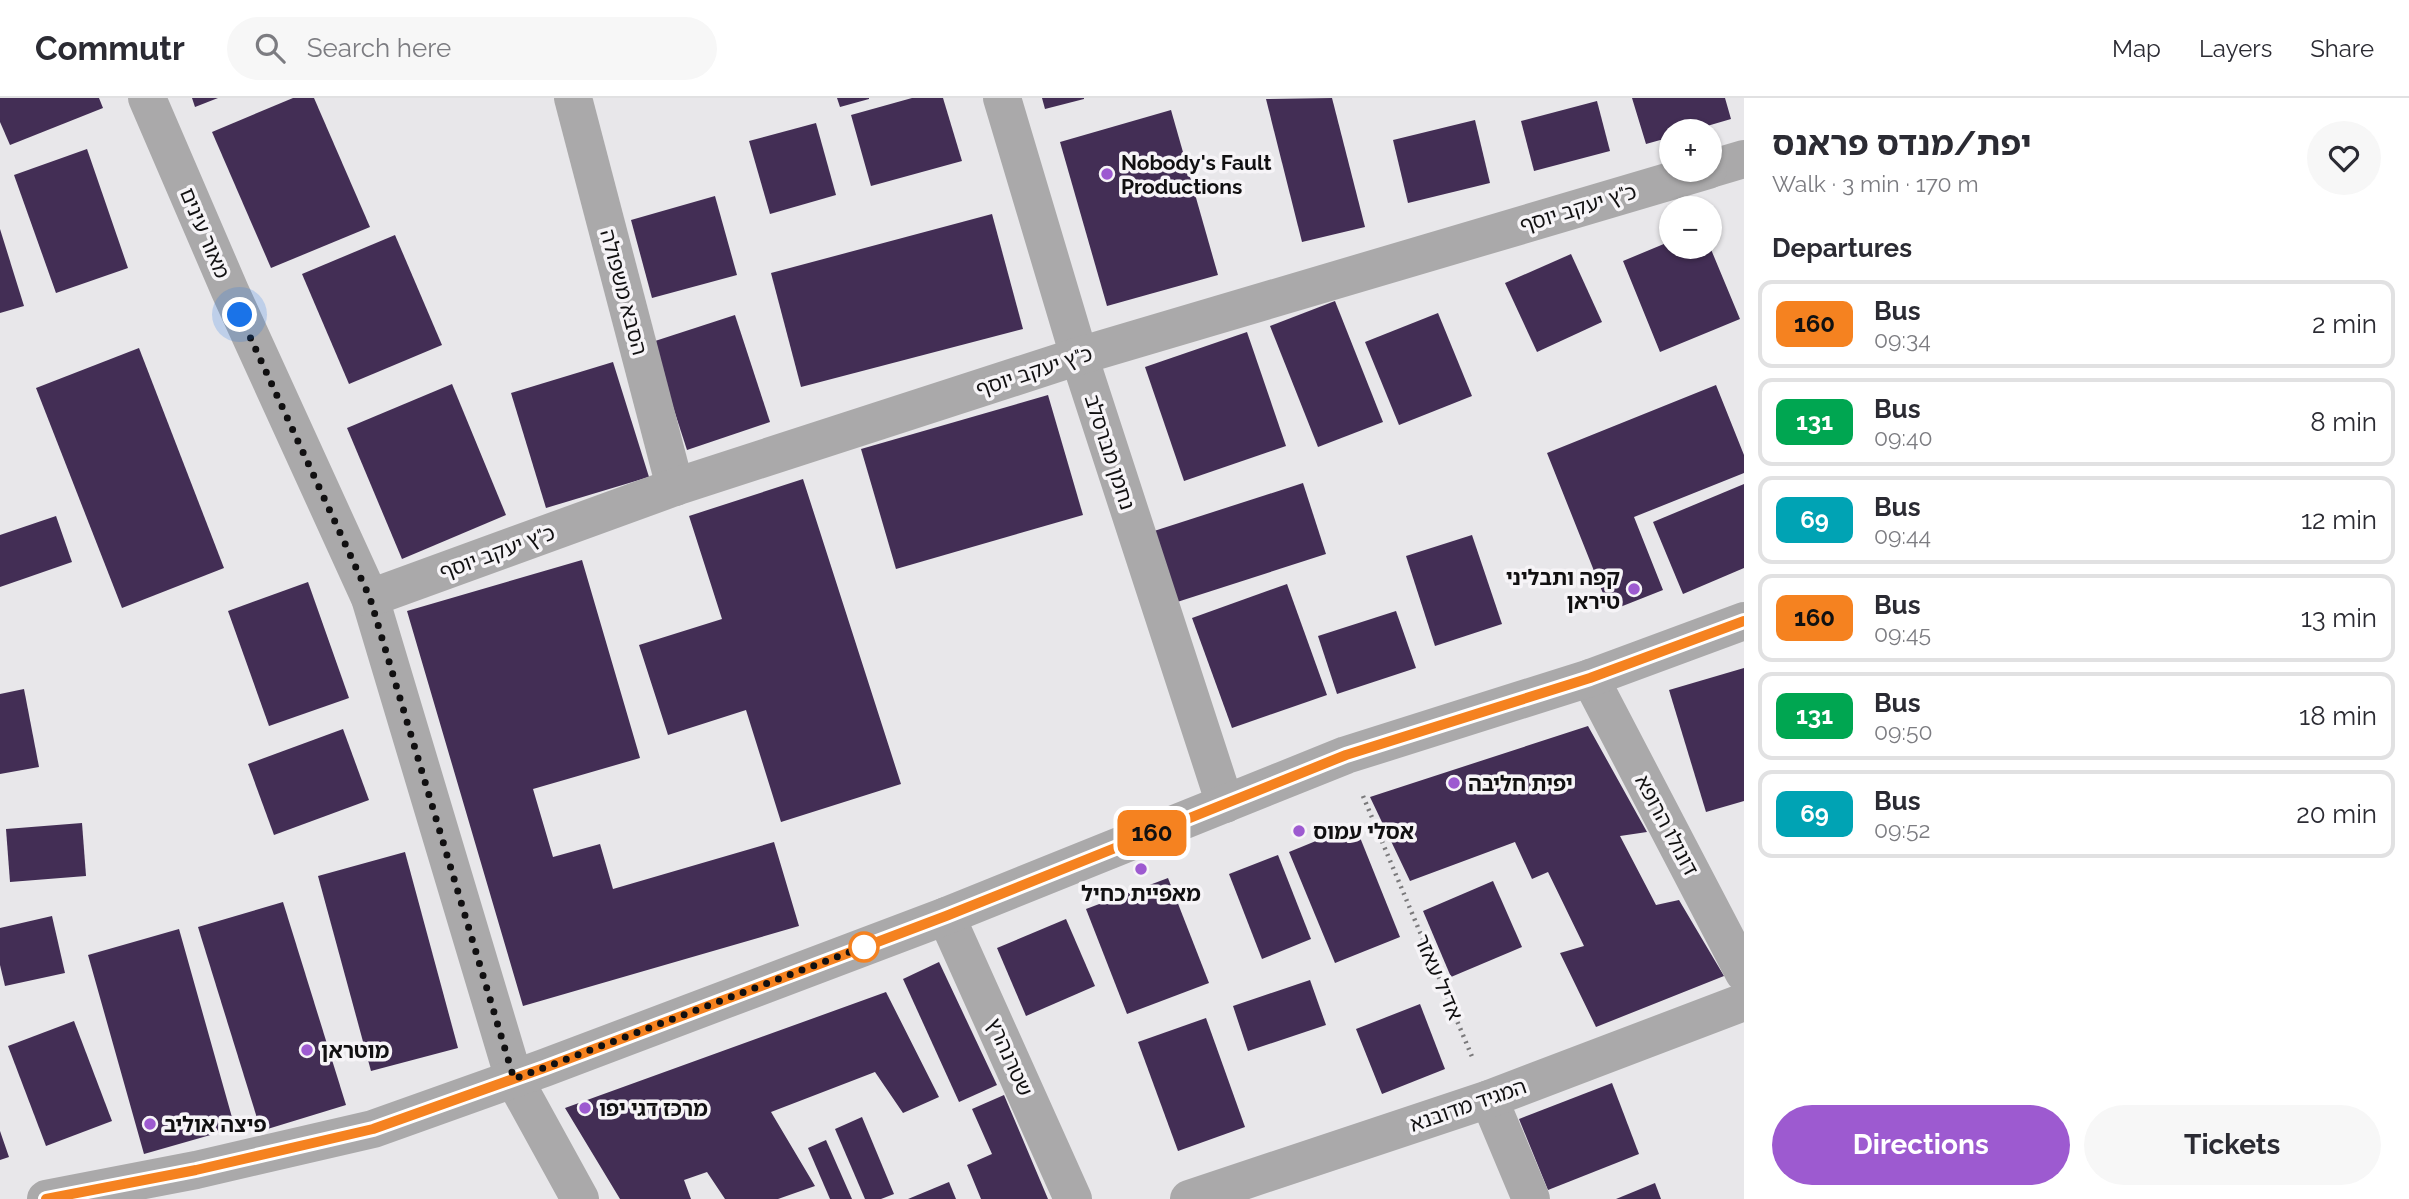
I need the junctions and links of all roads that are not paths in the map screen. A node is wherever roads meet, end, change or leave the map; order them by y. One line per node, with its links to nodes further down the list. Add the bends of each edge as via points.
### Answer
1 (147, 98): 9 (street, מאור עינים)
2 (573, 98): 8 (street, הסבא משפולה)
3 (1002, 98): 7 (street, נחמן מברסלב)
4 (1744, 159): 5 (street, כ"ץ יעקב יוסף)
5 (1722, 165)
6 (1665, 182): 7 (street, כ"ץ יעקב יוסף)
7 (1079, 356): 8 (street, כ"ץ יעקב יוסף); 12 (street, נחמן מברסלב)
8 (675, 487): 9 (street, כ"ץ יעקב יוסף)
9 (370, 598): 16 (street, מאור עינים)
10 (1744, 621): 11 (street)
11 (1590, 678): 12 (street, via 1346,755); 14 (street, דונולו הרופא)
12 (1225, 804): 13 (street)
13 (946, 916): 16 (street); 21 (street, שטרנהרץ)
14 (1744, 973)
15 (1744, 1002): 17 (street, המגיד מדובנא)
16 (514, 1079): 18 (street); 19 (street, מאור עינים)
17 (1489, 1098): 22 (street, המגיד מדובנא); 23 (street)
18 (200, 1184): 20 (street)
19 (570, 1196)
20 (46, 1199)
21 (1073, 1199)
22 (1189, 1199)
23 (1531, 1199)

